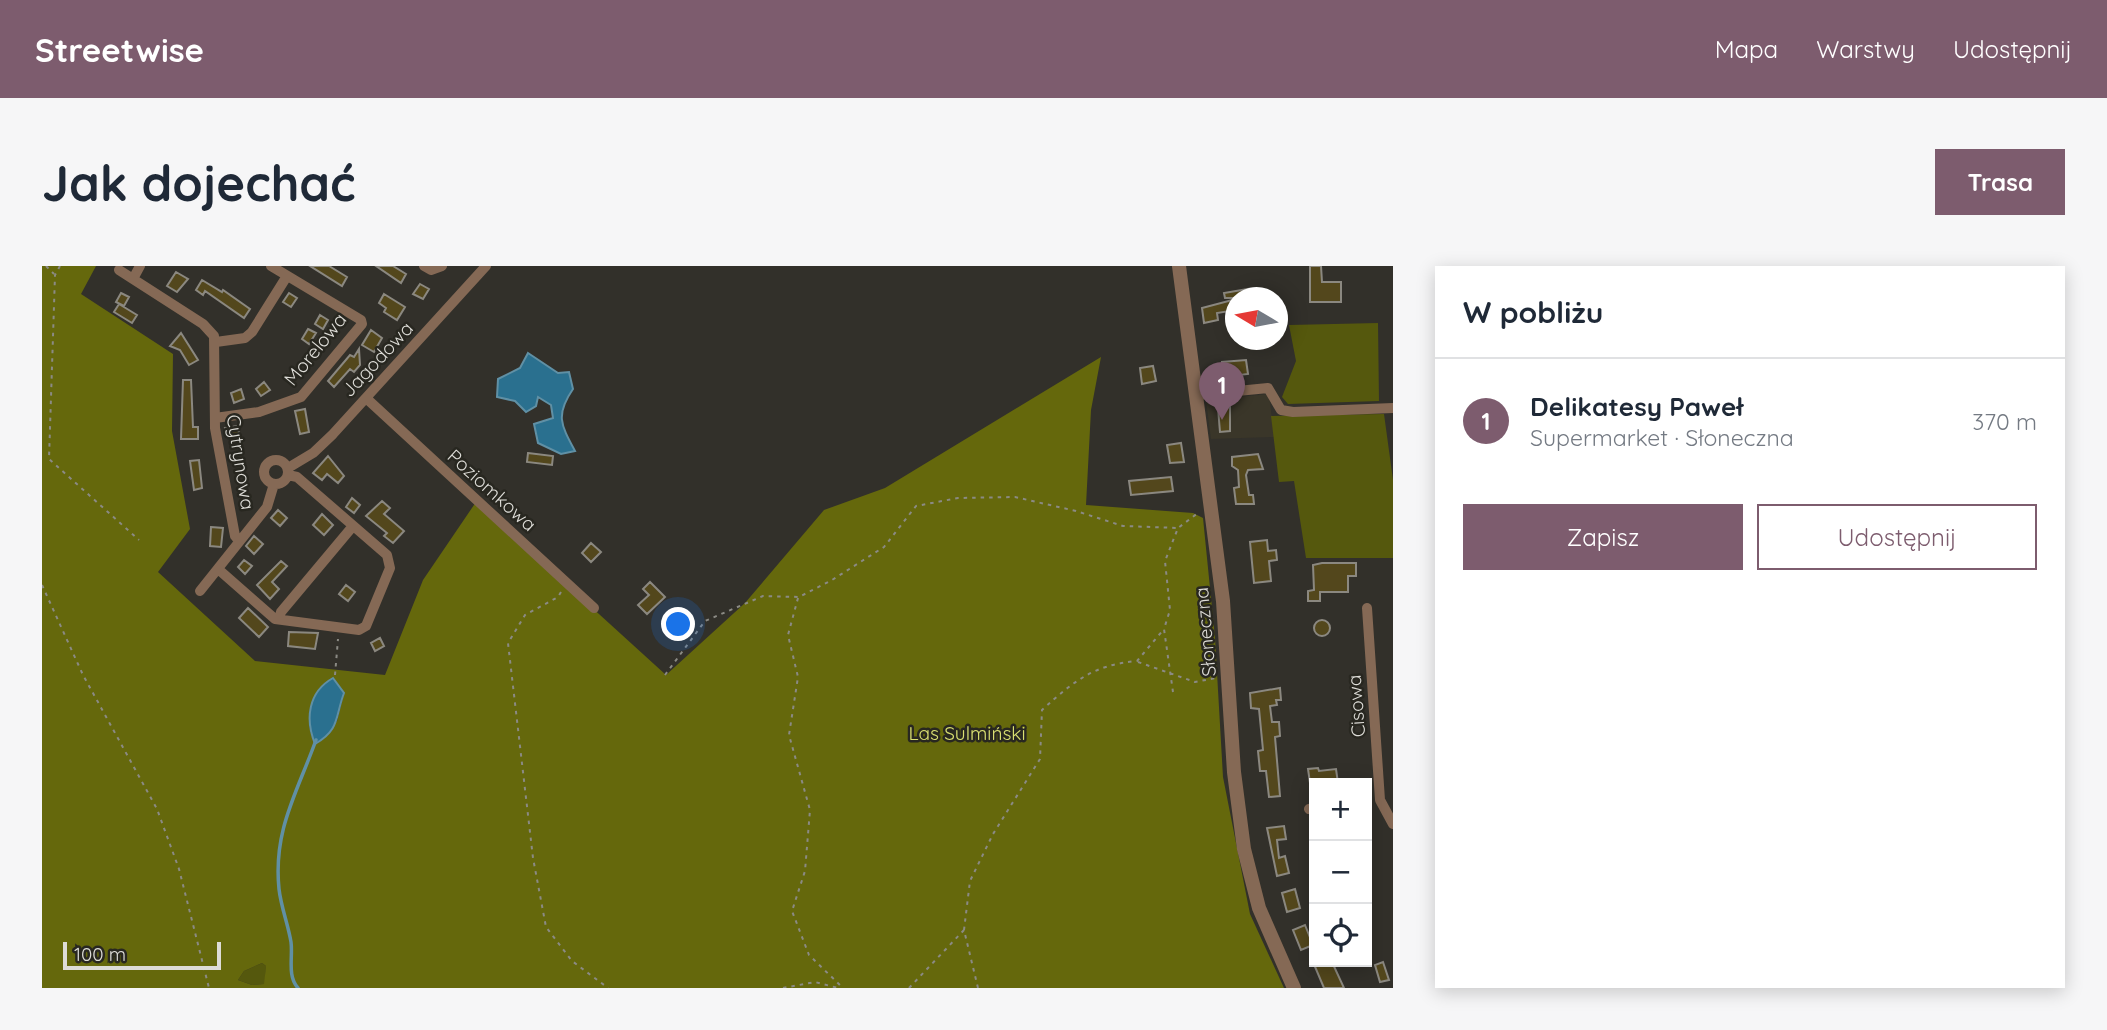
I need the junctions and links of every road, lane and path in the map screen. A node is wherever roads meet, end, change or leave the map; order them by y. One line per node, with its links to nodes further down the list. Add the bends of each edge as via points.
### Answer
1 (47, 266): 10 (path)
2 (60, 266): 10 (path)
3 (140, 266): 12 (street)
4 (271, 266): 11 (street)
5 (424, 266): 6 (street, via 431,270)
6 (442, 266)
7 (486, 266): 15 (street, Jagodowa)
8 (1179, 266): 14 (street, Słoneczna)
9 (119, 270): 12 (street)
10 (55, 275): 23 (path, via 49,459)
11 (287, 276): 13 (street, via 252,332 245,338); 17 (street, Morelowa, via 362,324 301,397 259,412)
12 (133, 279): 13 (street, via 202,324)
13 (216, 342): 17 (street, Cytrynowa)
14 (1197, 395): 16 (street, via 1268,388 1281,410 1293,412); 20 (street, Słoneczna)
15 (366, 398): 18 (street, Jagodowa, via 313,453); 26 (street, Poziomkowa)
16 (1393, 408)
17 (215, 418): 24 (street, Cytrynowa, via 234,536)
18 (288, 471): 19 (street, via 282,482); 19 (street, via 279,460 268,462 263,473); 21 (street)
19 (274, 484): 24 (street, via 267,507)
20 (1210, 504): 22 (path); 39 (street, Słoneczna)
21 (353, 526): 32 (street); 33 (street, via 387,555 390,568 366,626)
22 (1178, 528): 29 (path, via 1123,526 1015,497 958,498 916,506 884,547); 34 (path, via 1165,561 1170,610)
23 (139, 540)
24 (239, 541): 25 (street)
25 (218, 569): 28 (street); 32 (street)
26 (566, 582): 30 (street, Poziomkowa); 46 (path, via 558,597 526,615 508,643 533,858 546,927 572,961)
27 (42, 585): 45 (path, via 83,675 158,808 179,869)
28 (200, 591)
29 (799, 597): 38 (path, via 763,596 705,621); 49 (path, via 788,635 798,677 789,735 810,810 805,870 792,911 809,955)
30 (594, 608)
31 (1367, 608): 41 (street, Cisowa)
32 (279, 619): 33 (street)
33 (339, 628): 37 (path)
34 (1164, 629): 35 (path); 36 (path)
35 (1137, 661): 36 (path); 44 (path, via 1109,664 1071,684 1042,710 1040,759 970,881)
36 (1170, 674): 39 (path, via 1195,682); 40 (path)
37 (335, 675)
38 (665, 675)
39 (1228, 676): 52 (street, Słoneczna, via 1244,849 1259,908)
40 (1173, 692)
41 (1380, 800): 42 (street); 43 (street, Cisowa)
42 (1372, 802)
43 (1393, 824)
44 (964, 930): 50 (path); 51 (path)
45 (209, 988)
46 (608, 988)
47 (783, 988): 48 (path, via 815,982)
48 (838, 988)
49 (844, 988)
50 (909, 988)
51 (978, 988)
52 (1294, 988)

